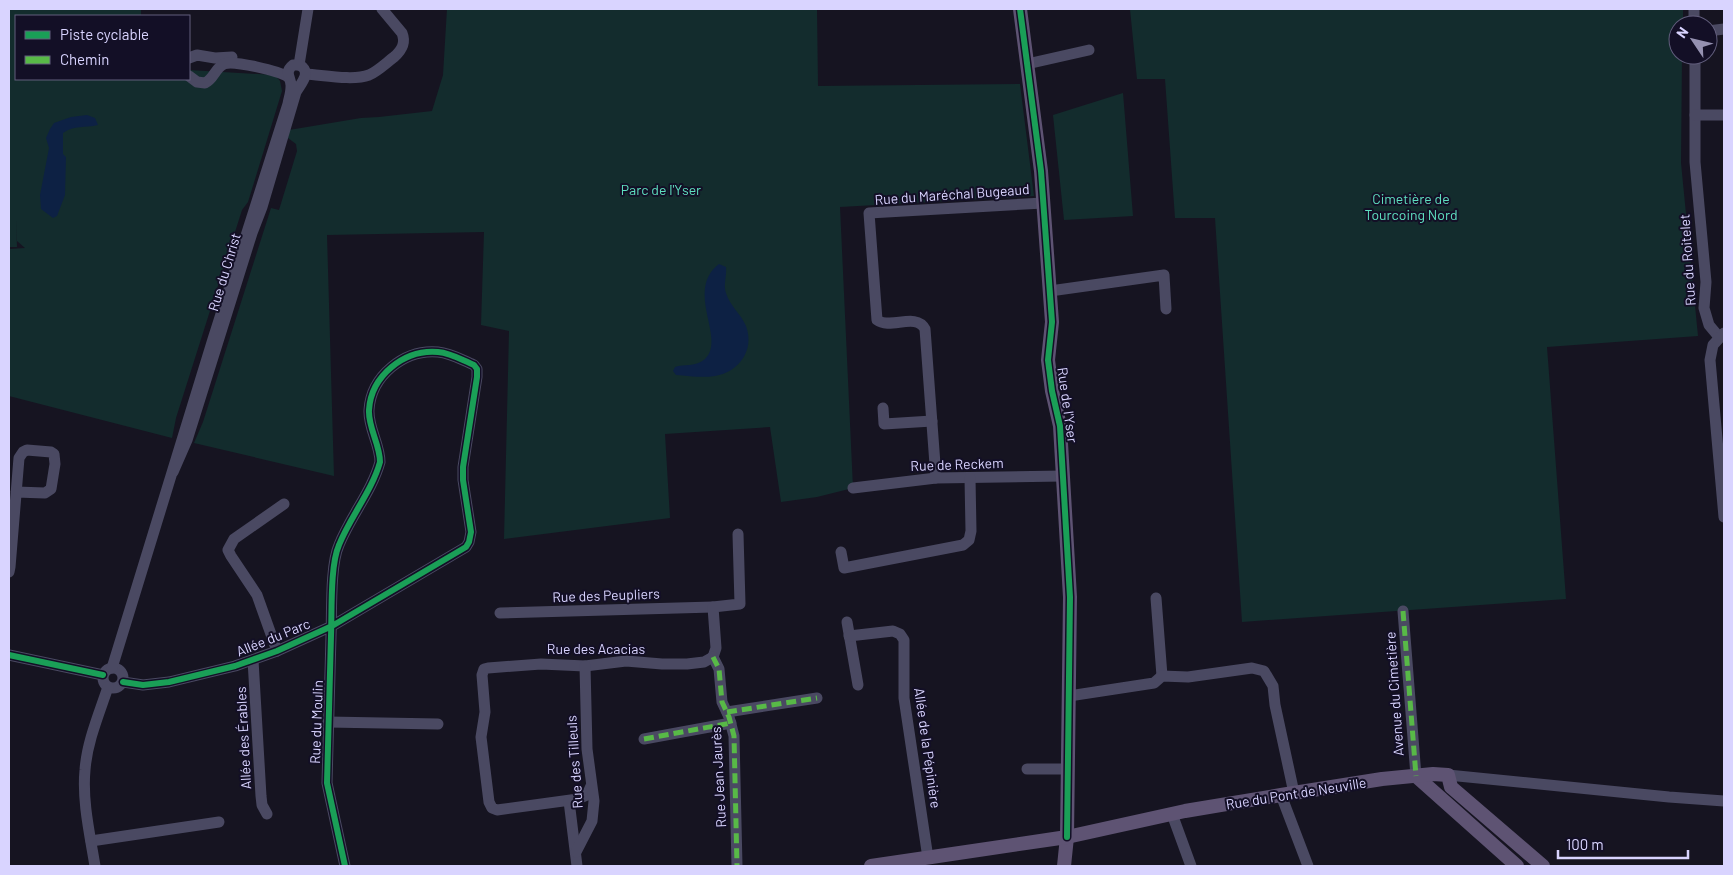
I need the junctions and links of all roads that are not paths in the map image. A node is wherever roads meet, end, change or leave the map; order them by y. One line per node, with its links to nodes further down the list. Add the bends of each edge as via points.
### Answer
1 (308, 9): 8 (street, Rue du Christ)
2 (382, 9): 8 (street, via 404,38 398,53 378,70 363,77)
3 (1020, 9): 6 (main road, Rue de l'Yser)
4 (1089, 50): 6 (street)
5 (190, 58): 8 (street, via 197,55 230,57 282,67)
6 (1027, 64): 12 (main road, Rue de l'Yser)
7 (1695, 65): 10 (street, Rue du Roitelet)
8 (296, 74): 9 (street, via 229,63 220,66 205,83); 41 (street, Rue du Christ)
9 (190, 77)
10 (1695, 115): 11 (street); 15 (street, Rue du Roitelet, via 1695,162 1706,282 1704,308 1709,324)
11 (1724, 115)
12 (1043, 203): 13 (main road, Rue de l'Yser); 18 (street, Rue du Maréchal Bugeaud, via 869,214 877,320 884,323 917,322 924,326)
13 (1050, 291): 14 (street, via 1164,275); 19 (main road, Rue de l'Yser, via 1052,322 1048,360 1060,426)
14 (1166, 309)
15 (1722, 335): 25 (street, Rue du Roitelet, via 1712,349 1710,360)
16 (474, 365): 34 (street, Allée du Parc, via 477,377 463,474 471,532 469,542 459,553); 34 (street, Rue du Moulin, via 444,353 424,352 398,361 380,381 371,401 369,416 380,462 339,543)
17 (883, 408): 18 (street, via 884,424)
18 (932, 421): 20 (street, Rue du Maréchal Bugeaud)
19 (1063, 476): 21 (street, Rue de Reckem); 46 (main road, Rue de l'Yser, via 1070,578)
20 (936, 478): 21 (street, Rue de Reckem); 22 (street, Rue de Reckem)
21 (970, 478): 27 (street, via 971,531 969,540 963,545 844,568)
22 (853, 488)
23 (16, 492): 23 (street, via 45,493 51,489 54,454 32,450 23,452); 28 (street)
24 (284, 504): 36 (street, via 234,539 228,550 257,595)
25 (1724, 517)
26 (738, 534): 30 (street, via 740,604)
27 (841, 552)
28 (9, 572)
29 (1156, 598): 42 (street)
30 (713, 607): 32 (street, Rue des Peupliers); 38 (street, Rue Jean Jaurès, via 716,648)
31 (1403, 610): 56 (street, Avenue du Cimetière)
32 (500, 613)
33 (847, 622): 35 (street)
34 (332, 626): 36 (street, Allée du Parc); 49 (street, Rue du Moulin)
35 (849, 636): 44 (street); 67 (street, Allée de la Pépinière, via 889,631 900,634 904,640 904,698)
36 (277, 651): 39 (street, Allée du Parc)
37 (9, 655): 41 (street)
38 (713, 657): 40 (street, Rue des Acacias, via 687,664 626,661); 48 (street, Rue Jean Jaurès, via 719,668 720,697)
39 (253, 660): 43 (street, Allée du Parc, via 169,682 143,686); 61 (street, Allée des Érables, via 261,796)
40 (585, 666): 57 (street, Rue des Tilleuls); 60 (street, Rue des Acacias, via 497,667 484,669 482,675 485,712 481,737 488,802 492,808)
41 (108, 672): 43 (street, via 122,672); 45 (street, via 103,682)
42 (1162, 676): 46 (street, via 1154,683); 58 (street, via 1252,668 1264,671 1274,690)
43 (123, 682): 45 (street, via 116,688)
44 (858, 685)
45 (108, 687): 65 (street, via 84,770)
46 (1069, 696): 54 (main road, Rue de l'Yser)
47 (817, 698): 48 (street)
48 (726, 712): 50 (street, Rue Jean Jaurès)
49 (328, 722): 51 (street); 69 (street, Rue du Moulin, via 328,791)
50 (731, 723): 52 (street); 71 (street, Rue Jean Jaurès)
51 (438, 724)
52 (644, 739)
53 (1027, 769): 54 (street)
54 (1067, 769): 64 (main road, Rue de l'Yser)
55 (1448, 775): 56 (main road, Rue du Pont de Neuville); 59 (street, Rue du Pont de Neuville); 77 (main road, via 1451,787)
56 (1416, 776): 58 (main road, Rue du Pont de Neuville); 76 (main road)
57 (591, 786): 60 (street, via 584,798); 66 (street, Rue des Tilleuls, via 594,801 592,817)
58 (1288, 794): 62 (main road, Rue du Pont de Neuville); 75 (street)
59 (1724, 800)
60 (569, 801): 66 (street, Rue des Tilleuls)
61 (267, 814)
62 (1172, 814): 64 (main road, Rue du Pont de Neuville); 74 (street)
63 (219, 822): 65 (street)
64 (1067, 837): 67 (main road, Rue du Pont de Neuville); 73 (main road, Rue de l'Yser)
65 (91, 841): 68 (street)
66 (576, 852): 70 (street, Rue des Tilleuls)
67 (928, 858): 72 (main road, Rue du Pont de Neuville)
68 (95, 866)
69 (345, 866)
70 (577, 866)
71 (737, 866)
72 (871, 866)
73 (1064, 866)
74 (1191, 866)
75 (1308, 866)
76 (1517, 866)
77 (1543, 866)

